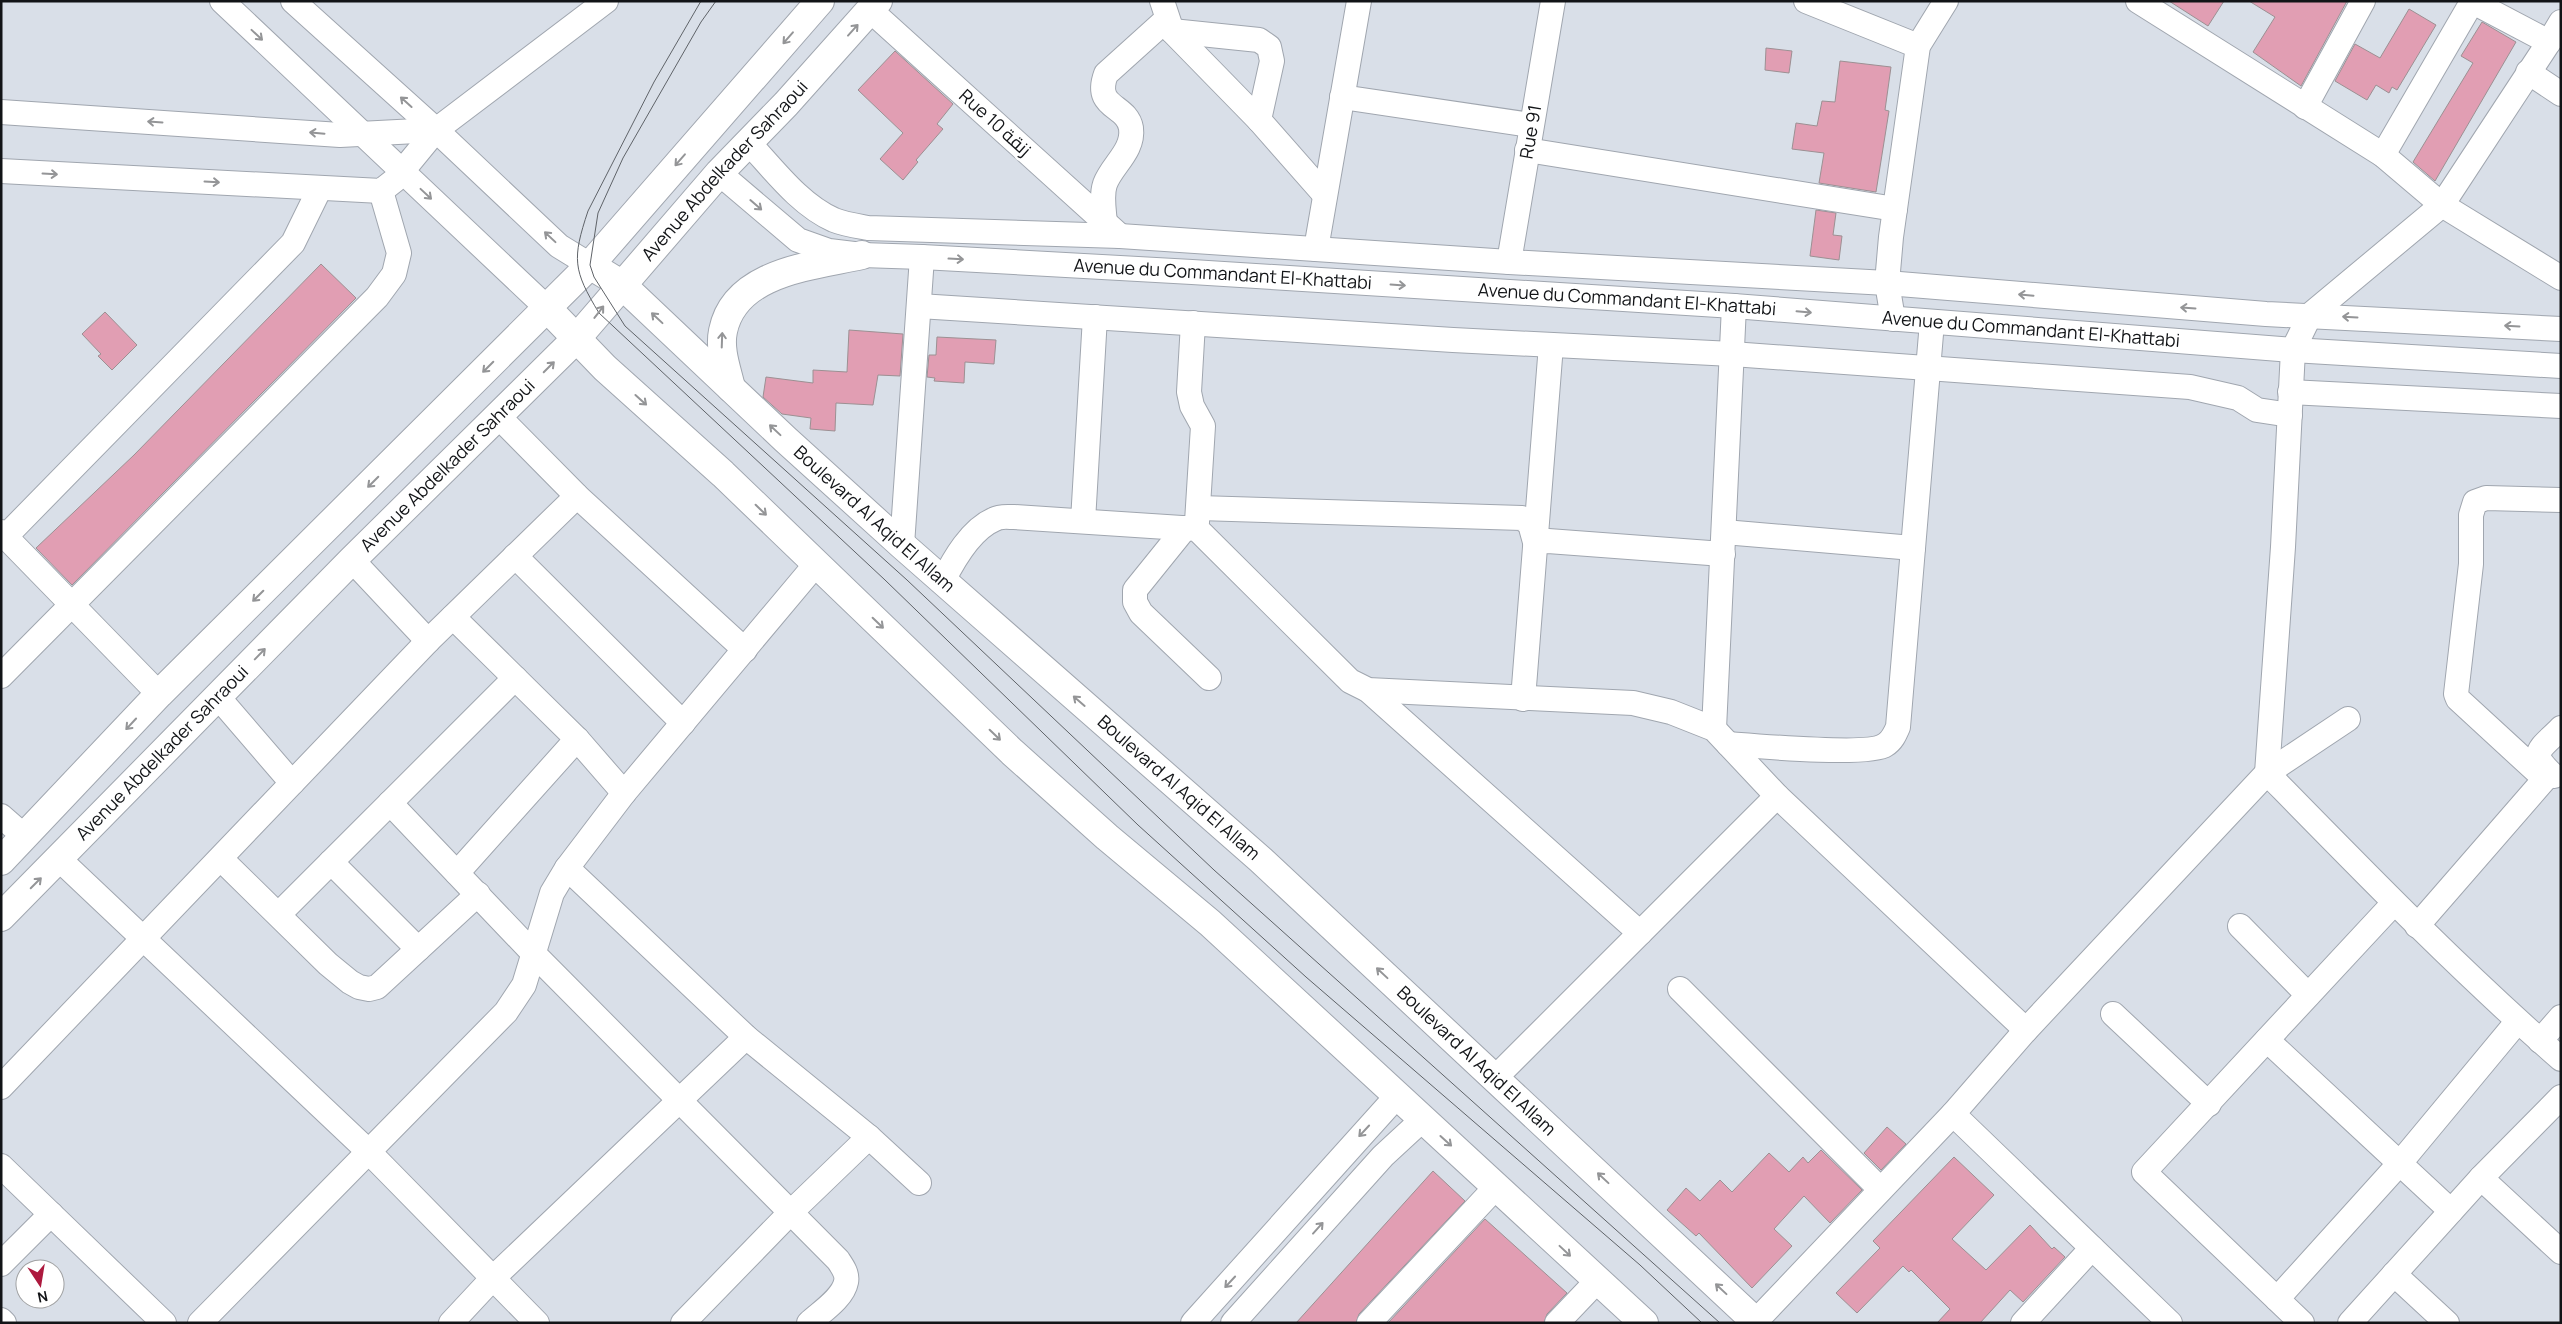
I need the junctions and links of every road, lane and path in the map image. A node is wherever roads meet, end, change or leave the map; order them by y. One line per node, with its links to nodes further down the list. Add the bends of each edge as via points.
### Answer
1 (222, 1): 24 (street, one-way to 24)
2 (293, 1): 23 (street, one-way to 2)
3 (606, 1): 23 (street)
4 (820, 1): 41 (main road, Avenue Abdelkader Sahraoui, one-way to 41)
5 (1359, 1): 18 (street)
6 (1553, 1): 22 (street, Rue 91)
7 (1806, 1): 15 (street)
8 (1946, 1): 15 (street)
9 (2363, 1): 19 (street)
10 (2472, 2): 14 (street); 27 (street)
11 (2149, 4): 19 (street)
12 (874, 6): 25 (main road, Avenue Abdelkader Sahraoui, one-way to 12); 36 (street, Rue 10 زنقة)
13 (1167, 17): 21 (street); 21 (street, via 1259,40 1269,47 1272,61); 36 (street, via 1106,74 1102,85 1105,99 1131,126 1131,138 1105,184 1103,200)
14 (2555, 32): 16 (street)
15 (1918, 46): 35 (street)
16 (2528, 72): 17 (street); 34 (street)
17 (2561, 94)
18 (1342, 97): 22 (street); 33 (street)
19 (2304, 107): 27 (street)
20 (1, 112): 24 (street, one-way to 20)
21 (1259, 120): 33 (street)
22 (1531, 125): 26 (street, Rue 91)
23 (436, 130): 24 (street); 28 (street); 41 (street, one-way to 23, via 559,246)
24 (364, 135): 28 (street)
25 (749, 144): 30 (main road, Avenue Abdelkader Sahraoui); 36 (street, Avenue du Commandant El-Khattabi, via 805,202 836,221 868,228)
26 (1527, 150): 35 (street); 40 (street, Rue 91)
27 (2383, 155): 34 (street)
28 (401, 170): 32 (street, via 395,180); 47 (street, one-way to 47)
29 (1, 171): 31 (street, one-way to 31)
30 (720, 173): 38 (street, Avenue du Commandant El-Khattabi, one-way to 38, via 798,240 830,251); 44 (main road, Avenue Abdelkader Sahraoui)
31 (320, 188): 32 (street); 68 (street, via 293,242)
32 (381, 191): 77 (street, via 399,253 394,274 377,297)
33 (1325, 194): 37 (street)
34 (2442, 206): 42 (street); 48 (street)
35 (1895, 209): 43 (street)
36 (1112, 230): 37 (street, Avenue du Commandant El-Khattabi)
37 (1316, 249): 40 (street, Avenue du Commandant El-Khattabi)
38 (862, 255): 39 (street, Avenue du Commandant El-Khattabi); 60 (main road, one-way to 38, via 722,350 723,331 737,300 750,288 774,277)
39 (922, 257): 45 (street); 46 (street, Avenue du Commandant El-Khattabi, one-way to 46)
40 (1509, 262): 43 (street, Avenue du Commandant El-Khattabi)
41 (590, 265): 44 (main road, Boulevard Al Aqid El Allam); 47 (main road, Avenue Abdelkader Sahraoui)
42 (2561, 278)
43 (1888, 283): 48 (street, Avenue du Commandant El-Khattabi, one-way to 43, via 2130,304); 50 (street)
44 (621, 284): 54 (main road, Avenue Abdelkader Sahraoui, one-way to 44); 60 (main road, Boulevard Al Aqid El Allam, one-way to 44)
45 (919, 306): 49 (street); 71 (street)
46 (1734, 306): 50 (street, Avenue du Commandant El-Khattabi, one-way to 50); 57 (street)
47 (547, 308): 54 (main road); 85 (main road, Avenue Abdelkader Sahraoui, one-way to 85)
48 (2310, 315): 53 (street, Avenue du Commandant El-Khattabi, one-way to 48); 56 (street)
49 (1095, 317): 52 (street); 66 (street)
50 (1893, 319): 51 (street, Avenue du Commandant El-Khattabi)
51 (1932, 322): 56 (street, Avenue du Commandant El-Khattabi); 59 (street)
52 (1193, 323): 55 (street); 67 (street, via 1189,392 1192,406 1204,426)
53 (2561, 329)
54 (576, 338): 63 (main road, Avenue Abdelkader Sahraoui, one-way to 54); 75 (main road, one-way to 75)
55 (1551, 345): 57 (street); 69 (street)
56 (2293, 350): 58 (street, Avenue du Commandant El-Khattabi); 61 (street)
57 (1732, 354): 59 (street); 70 (street)
58 (2561, 366)
59 (1929, 370): 61 (street, via 2190,387 2238,398 2257,410); 72 (street)
60 (731, 388): 71 (main road, Boulevard Al Aqid El Allam, one-way to 60)
61 (2290, 404): 62 (street); 93 (street)
62 (2561, 406)
63 (498, 416): 64 (street); 74 (main road, Avenue Abdelkader Sahraoui)
64 (577, 496): 73 (street); 80 (street)
65 (2561, 500): 94 (street, via 2486,498 2475,502 2471,515 2471,564 2456,694)
66 (1084, 521): 67 (street); 76 (street, via 996,518 981,527 953,562)
67 (1193, 522): 69 (street, via 1522,518 1530,524); 83 (street, via 1135,590 1135,602 1141,613); 84 (street, via 1350,682)
68 (3, 534): 77 (street)
69 (1535, 542): 70 (street); 87 (street)
70 (1724, 543): 72 (street); 91 (street)
71 (902, 544): 76 (main road, Boulevard Al Aqid El Allam)
72 (1913, 548): 91 (street, via 1898,727 1894,738 1885,746 1862,751)
73 (515, 556): 78 (street); 89 (street)
74 (352, 560): 79 (street); 86 (main road, Avenue Abdelkader Sahraoui, one-way to 74)
75 (816, 564): 80 (street); 129 (main road, one-way to 129, via 1063,799 1210,923)
76 (943, 581): 127 (main road, Boulevard Al Aqid El Allam, one-way to 76, via 1261,860)
77 (72, 604): 81 (street); 85 (street)
78 (453, 617): 79 (street); 82 (street)
79 (428, 641): 95 (street)
80 (745, 650): 89 (street)
81 (1, 676)
82 (515, 678): 92 (street); 98 (street)
83 (1209, 678)
84 (1368, 690): 87 (street); 113 (street)
85 (159, 694): 100 (main road, Avenue Abdelkader Sahraoui, one-way to 100)
86 (218, 697): 95 (street); 101 (main road, Avenue Abdelkader Sahraoui)
87 (1523, 699): 91 (street, via 1633,703 1671,712)
88 (2348, 719): 93 (street)
89 (683, 723): 96 (street)
90 (2561, 728): 94 (street, via 2541,749 2538,757)
91 (1721, 737): 97 (street)
92 (577, 739): 96 (street); 106 (street)
93 (2267, 773): 108 (street); 122 (street)
94 (2552, 778): 112 (street)
95 (292, 783): 102 (street)
96 (624, 793): 105 (street)
97 (1777, 796): 113 (street); 122 (street)
98 (390, 803): 104 (street); 106 (street)
99 (1, 816): 100 (street)
100 (25, 838): 103 (main road, Avenue Abdelkader Sahraoui)
101 (60, 859): 110 (main road, Avenue Abdelkader Sahraoui, one-way to 101); 114 (street)
102 (221, 859): 109 (street); 114 (street)
103 (1, 861)
104 (331, 862): 109 (street); 115 (street)
105 (567, 868): 116 (street, via 552,893); 123 (street)
106 (457, 873): 107 (street)
107 (478, 894): 115 (street); 116 (street)
108 (2394, 903): 112 (street); 118 (street)
109 (278, 914): 115 (street, via 328,964 359,987 377,987)
110 (1, 917)
111 (2240, 926): 118 (street)
112 (2417, 926): 121 (street)
113 (1640, 933): 127 (street)
114 (146, 938): 128 (street); 136 (street)
115 (418, 949)
116 (534, 954): 131 (street); 136 (street, via 524,985 506,1012)
117 (1680, 989): 142 (street)
118 (2308, 995): 124 (street)
119 (2113, 1014): 132 (street)
120 (2561, 1017): 125 (street)
121 (2517, 1022): 125 (street); 137 (street)
122 (2026, 1030): 133 (street)
123 (746, 1037): 131 (street); 135 (street)
124 (2267, 1040): 132 (street); 137 (street)
125 (2540, 1041): 126 (street)
126 (2561, 1059)
127 (1494, 1079): 154 (main road, Boulevard Al Aqid El Allam, one-way to 127)
128 (1, 1087)
129 (1397, 1096): 134 (main road); 162 (street, one-way to 162)
130 (2561, 1097): 139 (street)
131 (679, 1101): 144 (street); 150 (street)
132 (2209, 1104): 152 (street, via 2146,1168 2144,1175)
133 (1953, 1114): 142 (street); 146 (street)
134 (1422, 1120): 141 (main road, one-way to 141); 163 (street, one-way to 134, via 1383,1156)
135 (869, 1137): 140 (street); 144 (street)
136 (368, 1150): 150 (street); 157 (street)
137 (2400, 1163): 143 (street); 152 (street)
138 (1, 1166): 145 (street)
139 (2481, 1178): 143 (street); 147 (street)
140 (919, 1183)
141 (1496, 1187): 151 (main road, one-way to 151); 164 (street)
142 (1880, 1189): 154 (street)
143 (2451, 1211): 149 (street)
144 (791, 1212): 160 (street); 161 (street, via 845,1271 846,1282 838,1296)
145 (51, 1214): 148 (street); 156 (street)
146 (2092, 1248): 167 (street); 168 (street)
147 (2561, 1252)
148 (1, 1264)
149 (2394, 1274): 170 (street); 171 (street)
150 (492, 1279): 158 (street); 159 (street)
151 (1597, 1281): 165 (street); 166 (main road)
152 (2277, 1299): 169 (street)
153 (1, 1320): 155 (street)
154 (1756, 1322)
155 (4, 1323)
156 (164, 1323)
157 (200, 1323)
158 (451, 1323)
159 (538, 1323)
160 (683, 1323)
161 (810, 1323)
162 (1193, 1323)
163 (1233, 1323)
164 (1368, 1323)
165 (1557, 1323)
166 (1644, 1323)
167 (2023, 1323)
168 (2170, 1323)
169 (2302, 1323)
170 (2350, 1323)
171 (2447, 1323)

